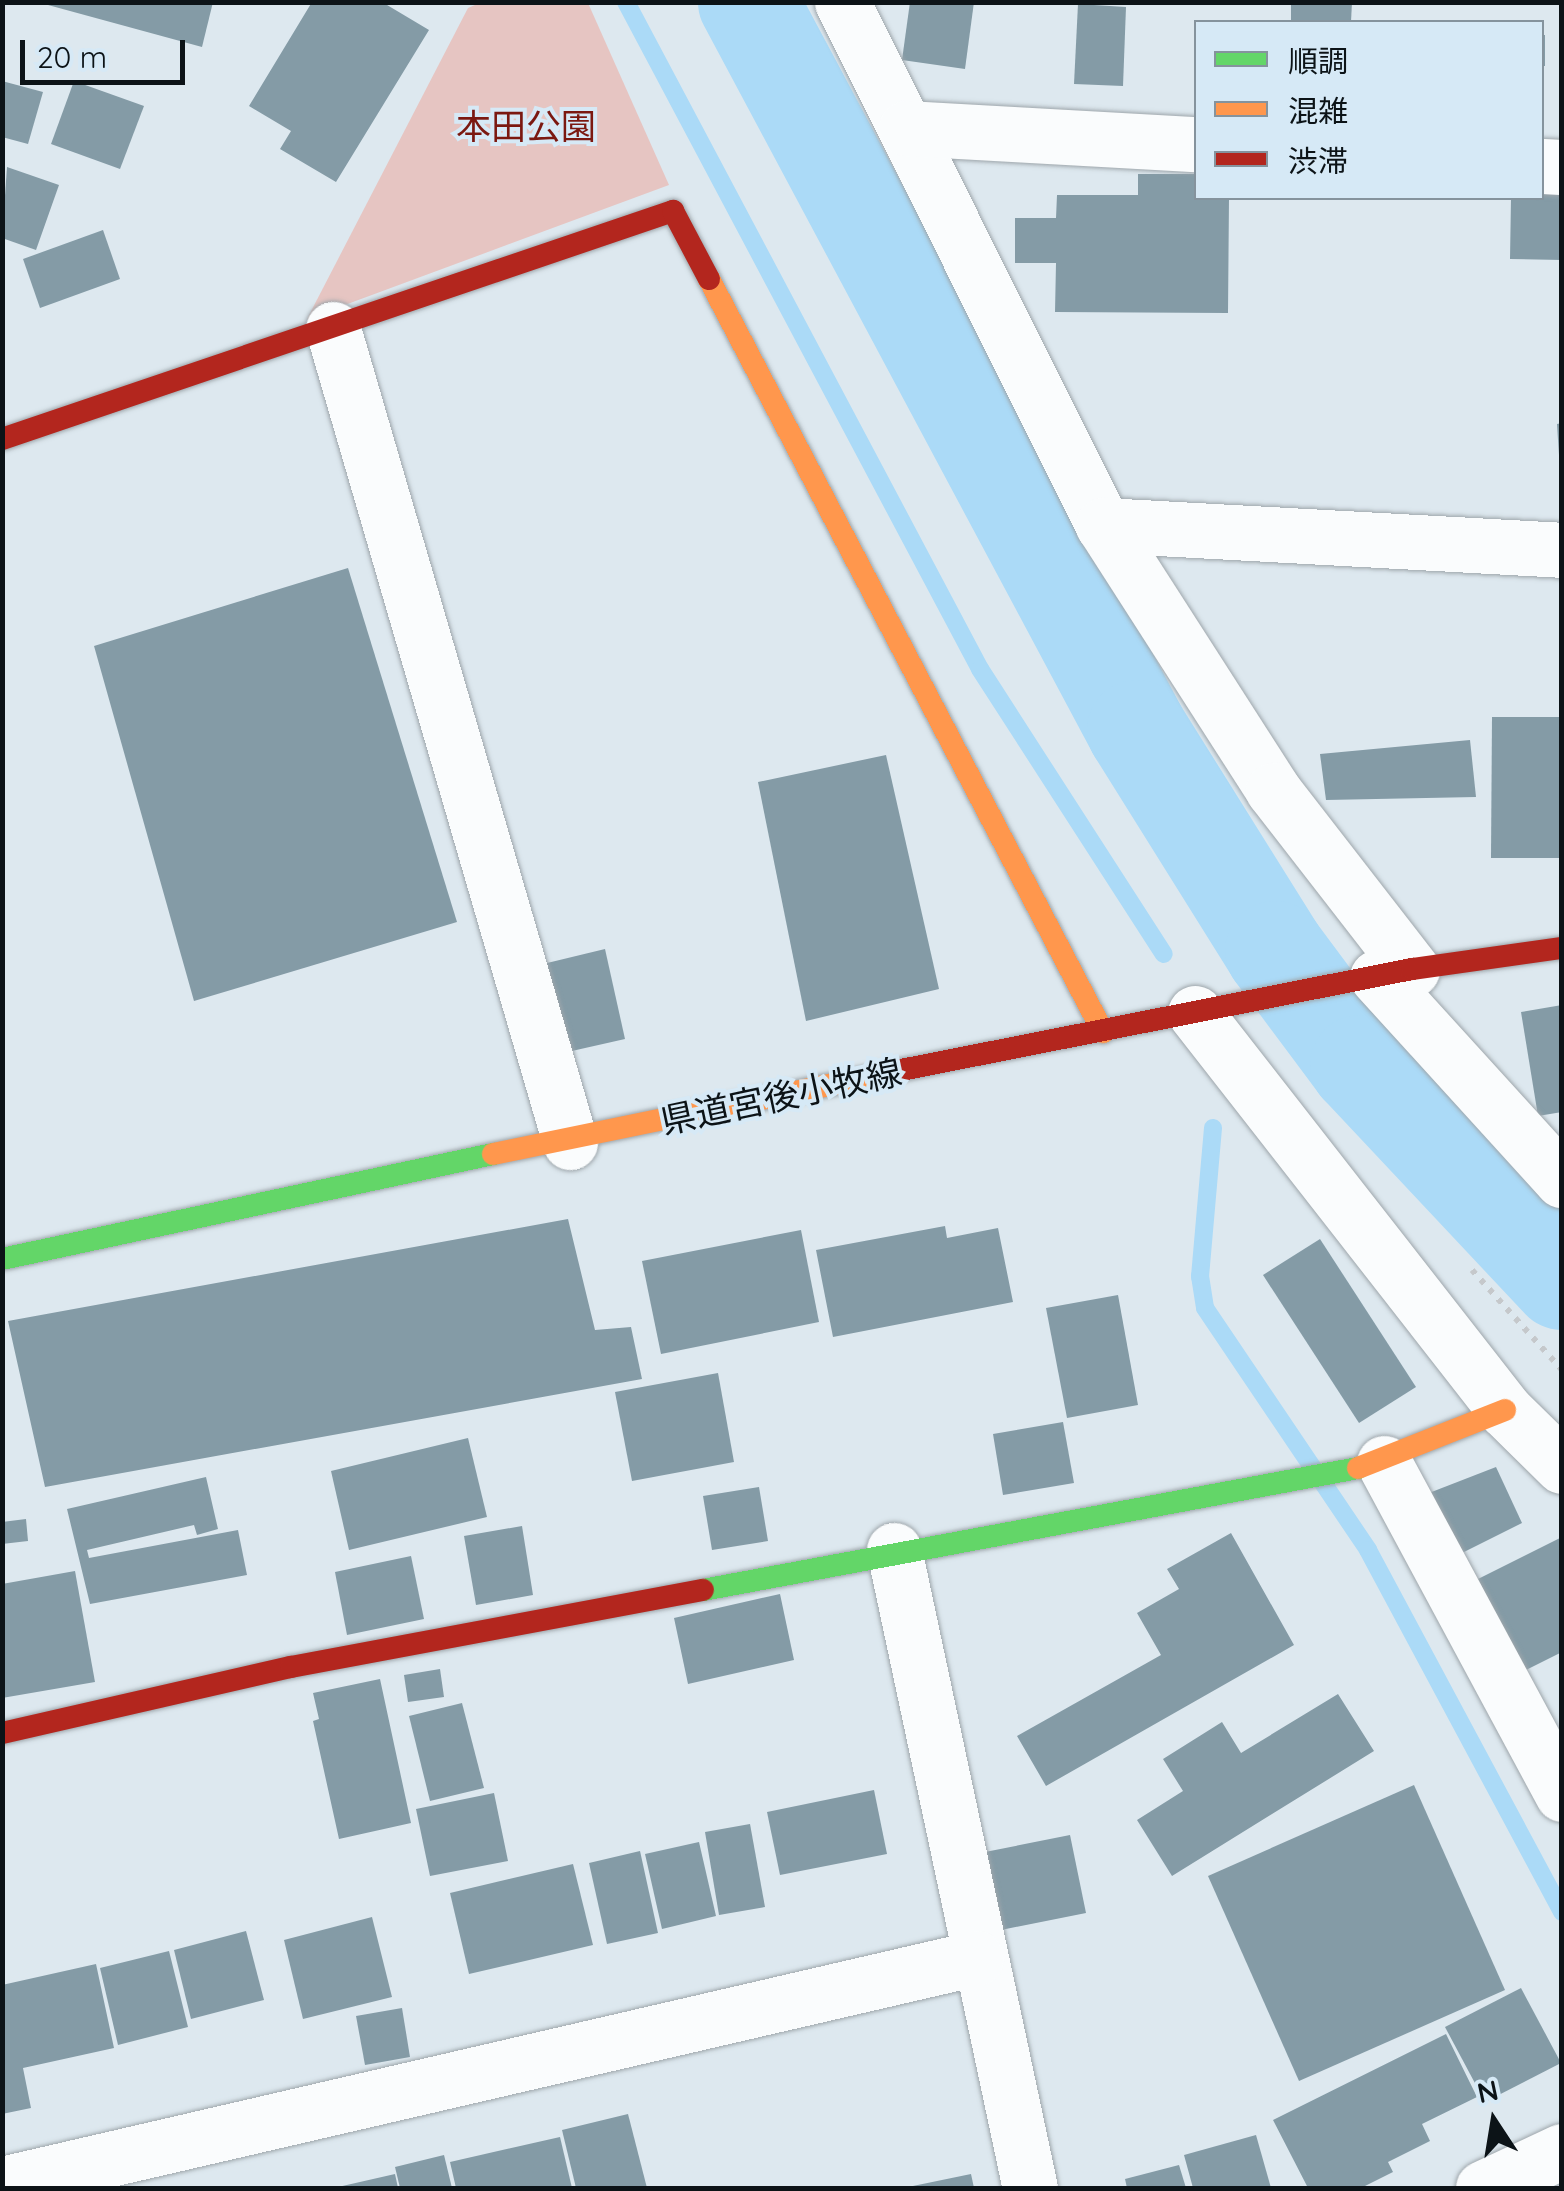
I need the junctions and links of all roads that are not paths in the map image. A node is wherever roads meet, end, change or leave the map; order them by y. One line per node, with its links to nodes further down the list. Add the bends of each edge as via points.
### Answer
1 (842, 2): 2 (street)
2 (906, 128): 3 (street); 6 (street)
3 (1194, 144)
4 (333, 329): 5 (street); 11 (street, via 672,211); 12 (street)
5 (5, 430)
6 (1103, 525): 7 (street); 9 (street)
7 (1562, 550)
8 (1562, 948): 9 (street, 県道宮後小牧線)
9 (1394, 973): 10 (street, 県道宮後小牧線); 13 (street)
10 (1218, 1009): 11 (street, 県道宮後小牧線); 15 (street)
11 (1104, 1032): 12 (street, 県道宮後小牧線)
12 (570, 1142): 14 (street, 県道宮後小牧線)
13 (1562, 1180)
14 (2, 1260)
15 (1504, 1410): 16 (street); 17 (street)
16 (1384, 1463): 18 (street); 20 (street)
17 (1562, 1466)
18 (894, 1550): 19 (street, via 291,1667); 21 (street)
19 (2, 1732)
20 (1562, 1794)
21 (976, 1958): 23 (street); 25 (street)
22 (1562, 2150): 24 (street)
23 (2, 2184)
24 (1498, 2185)
25 (1030, 2188)

